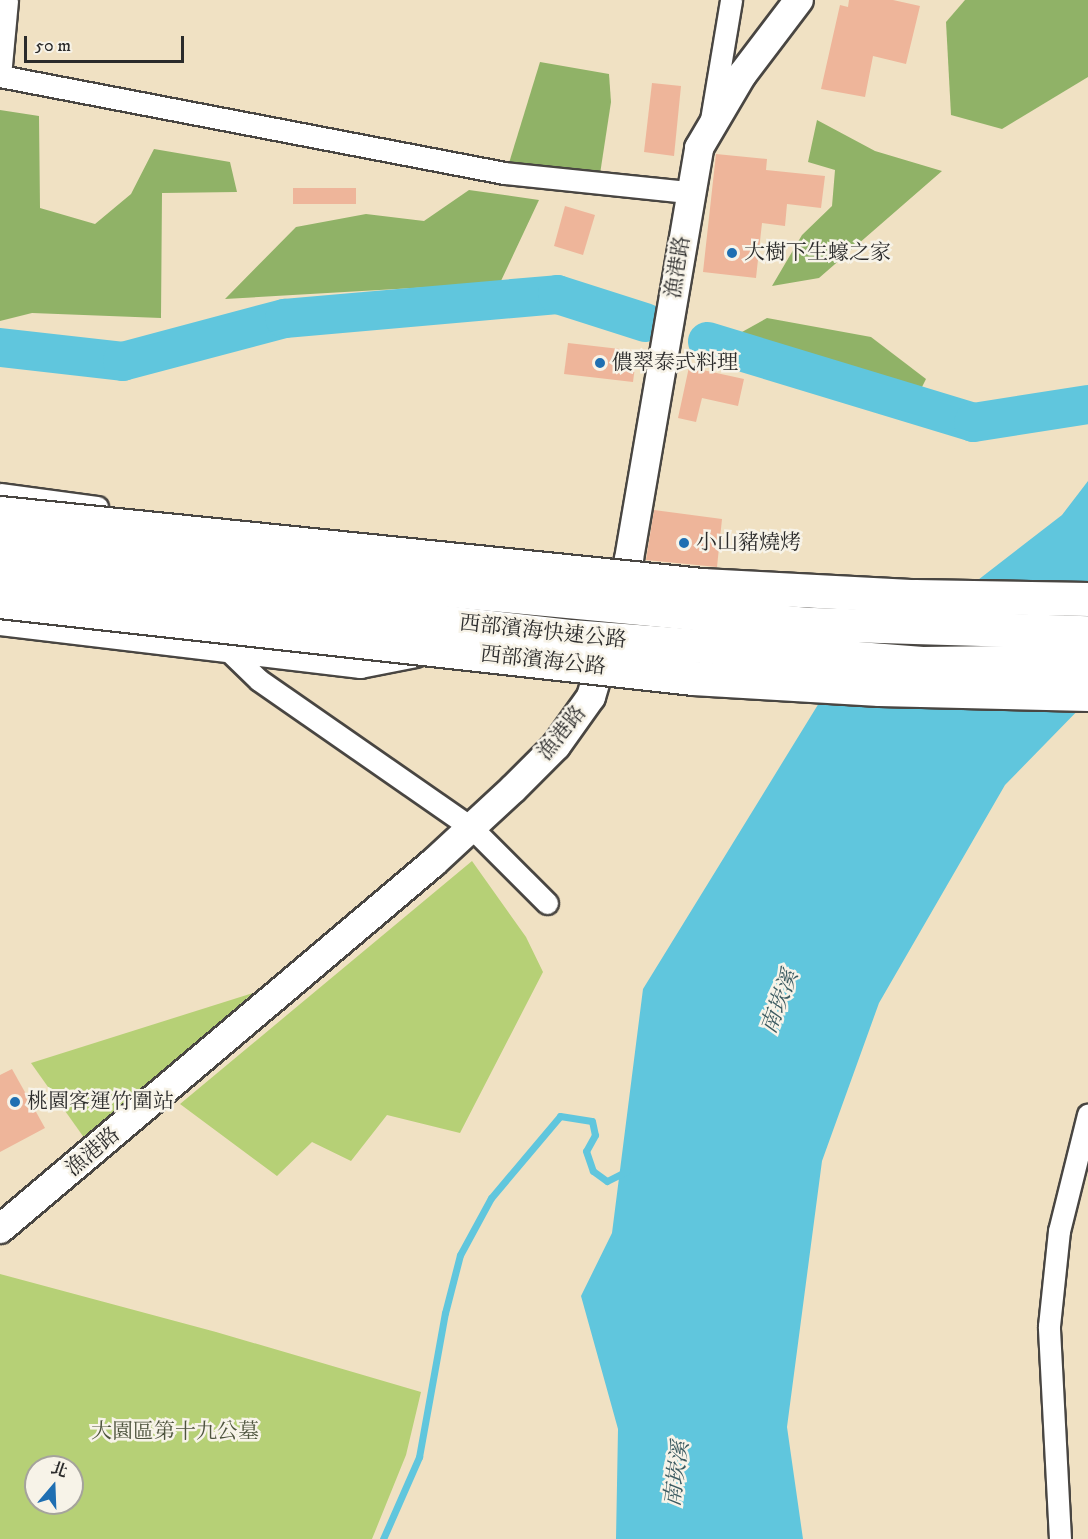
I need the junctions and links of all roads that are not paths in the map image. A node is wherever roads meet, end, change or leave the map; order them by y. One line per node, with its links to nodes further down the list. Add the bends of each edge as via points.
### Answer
1 (8, 0): 4 (street)
2 (731, 0): 5 (street)
3 (800, 0): 5 (street, 漁港路)
4 (0, 76): 6 (street, via 504,173)
5 (710, 123): 6 (street, 漁港路, via 699,148)
6 (689, 192): 10 (street, 漁港路, via 629,559)
7 (1, 498): 10 (street, via 331,540 477,586); 11 (main road, bridge, via 702,585 915,596)
8 (0, 540): 14 (main road, 西部濱海快速公路, bridge, via 333,579 813,624)
9 (0, 572): 17 (main road, 西部濱海快速公路, bridge, via 571,636 922,663)
10 (618, 598): 16 (street, 漁港路)
11 (1088, 599)
12 (0, 601): 18 (main road, 西部濱海公路, bridge, via 693,678 879,689)
13 (0, 624): 15 (street)
14 (1088, 632)
15 (232, 654): 16 (street, via 360,667 476,644); 19 (street, via 259,680)
16 (603, 654): 19 (street, 漁港路, via 591,697 556,746)
17 (1088, 661)
18 (1088, 694)
19 (472, 828): 20 (street); 22 (street, 漁港路)
20 (547, 903)
21 (1088, 1115): 23 (street, via 1059,1231 1049,1326)
22 (0, 1228)
23 (1060, 1539)

